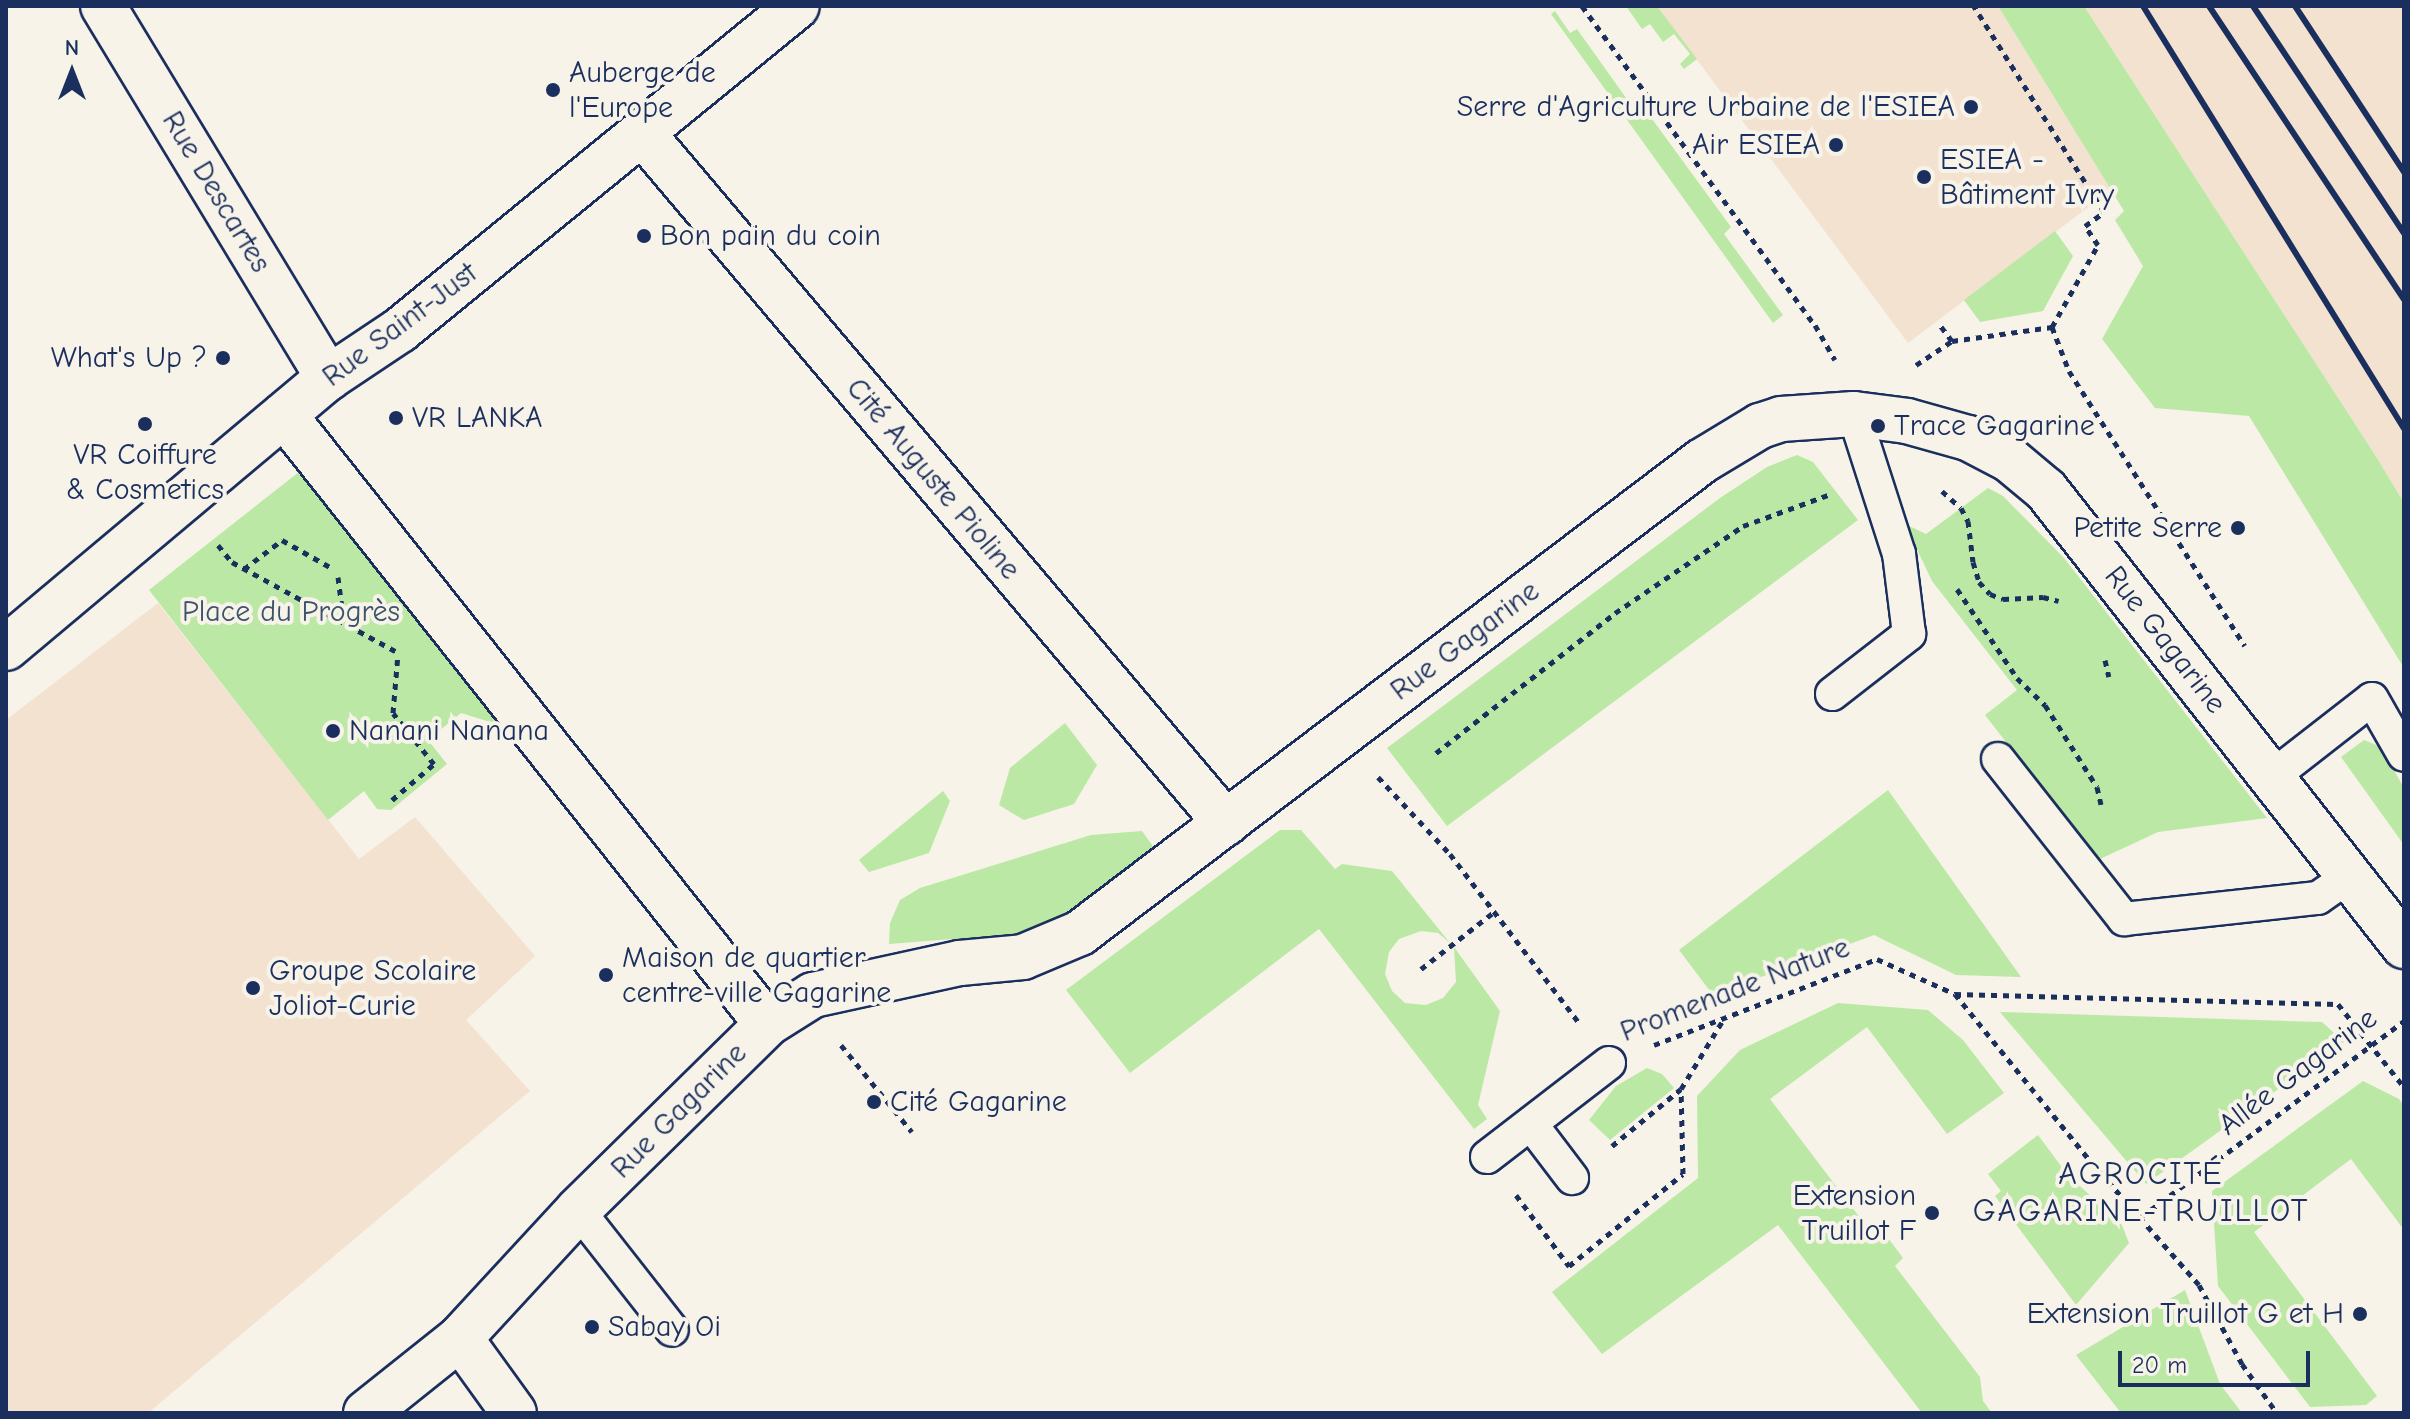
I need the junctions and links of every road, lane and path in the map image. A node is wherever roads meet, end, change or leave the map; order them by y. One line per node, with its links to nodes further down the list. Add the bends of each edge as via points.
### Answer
1 (103, 6): 8 (street, Rue Descartes)
2 (797, 6): 5 (street, Rue Saint-Just)
3 (1582, 6): 9 (path, via 1815,325 1842,372)
4 (1974, 6): 6 (path, via 2104,212 2085,226 2098,245)
5 (642, 133): 8 (street, Rue Saint-Just, via 400,330); 31 (street, Cité Auguste Pioline)
6 (2052, 327): 7 (path); 21 (path, via 2069,371)
7 (1952, 341)
8 (328, 378): 10 (street, Rue Saint-Just)
9 (1854, 414): 23 (lane, via 1899,554 1909,634); 24 (street, Rue Gagarine, via 1781,419 1702,461); 25 (path, via 1836,491 1743,526 1615,613); 28 (street, Rue Gagarine, via 1907,421 1968,438 2010,460 2046,490)
10 (284, 415): 16 (street); 18 (street, Rue Saint-Just)
11 (1937, 487): 15 (path, via 1968,521 1979,582 1990,594 2003,599 2043,597)
12 (214, 539): 13 (path)
13 (244, 569): 17 (path); 17 (path, via 282,540 337,571)
14 (1952, 582): 30 (path, via 2017,678 2045,705 2097,787)
15 (2068, 606)
16 (446, 620): 20 (path); 40 (street)
17 (344, 624): 20 (path)
18 (6, 648)
19 (2103, 651): 22 (path)
20 (398, 654): 29 (path, via 393,713 434,764)
21 (2253, 659)
22 (2109, 677)
23 (1832, 694)
24 (1339, 737): 31 (street, Rue Gagarine); 33 (path, Promenade Nature, via 1450,854)
25 (1436, 753)
26 (2404, 755): 28 (lane, via 2372,699)
27 (1998, 759): 32 (lane, via 2124,919 2318,898)
28 (2273, 776): 32 (street, Rue Gagarine)
29 (392, 800)
30 (2102, 811)
31 (1226, 823): 37 (street, Rue Gagarine, via 1080,933 1023,957 920,971)
32 (2350, 876): 34 (street, Rue Gagarine)
33 (1494, 912): 35 (path); 42 (path, Promenade Nature)
34 (2404, 946)
35 (1421, 969)
36 (1955, 994): 38 (path, Promenade Nature, via 1877,959); 41 (path, via 2338,1004); 50 (path, Promenade Nature)
37 (813, 995): 40 (street, Rue Gagarine); 45 (path, via 842,1049)
38 (1726, 1017): 42 (path, Promenade Nature); 47 (path, via 1681,1089)
39 (2404, 1021): 41 (path, Allée Gagarine)
40 (767, 1024): 48 (street, Rue Gagarine)
41 (2372, 1044): 43 (path); 50 (path, Allée Gagarine)
42 (1609, 1063): 44 (lane)
43 (2404, 1087)
44 (1531, 1124): 46 (lane); 47 (lane)
45 (912, 1132)
46 (1487, 1157)
47 (1572, 1178): 49 (path)
48 (578, 1210): 51 (lane); 52 (street, Rue Gagarine)
49 (1529, 1212)
50 (2141, 1217): 55 (path, Promenade Nature, via 2199,1285 2242,1364)
51 (672, 1330)
52 (460, 1338): 53 (street, Rue Gagarine); 54 (street)
53 (366, 1413)
54 (514, 1413)
55 (2277, 1413)

